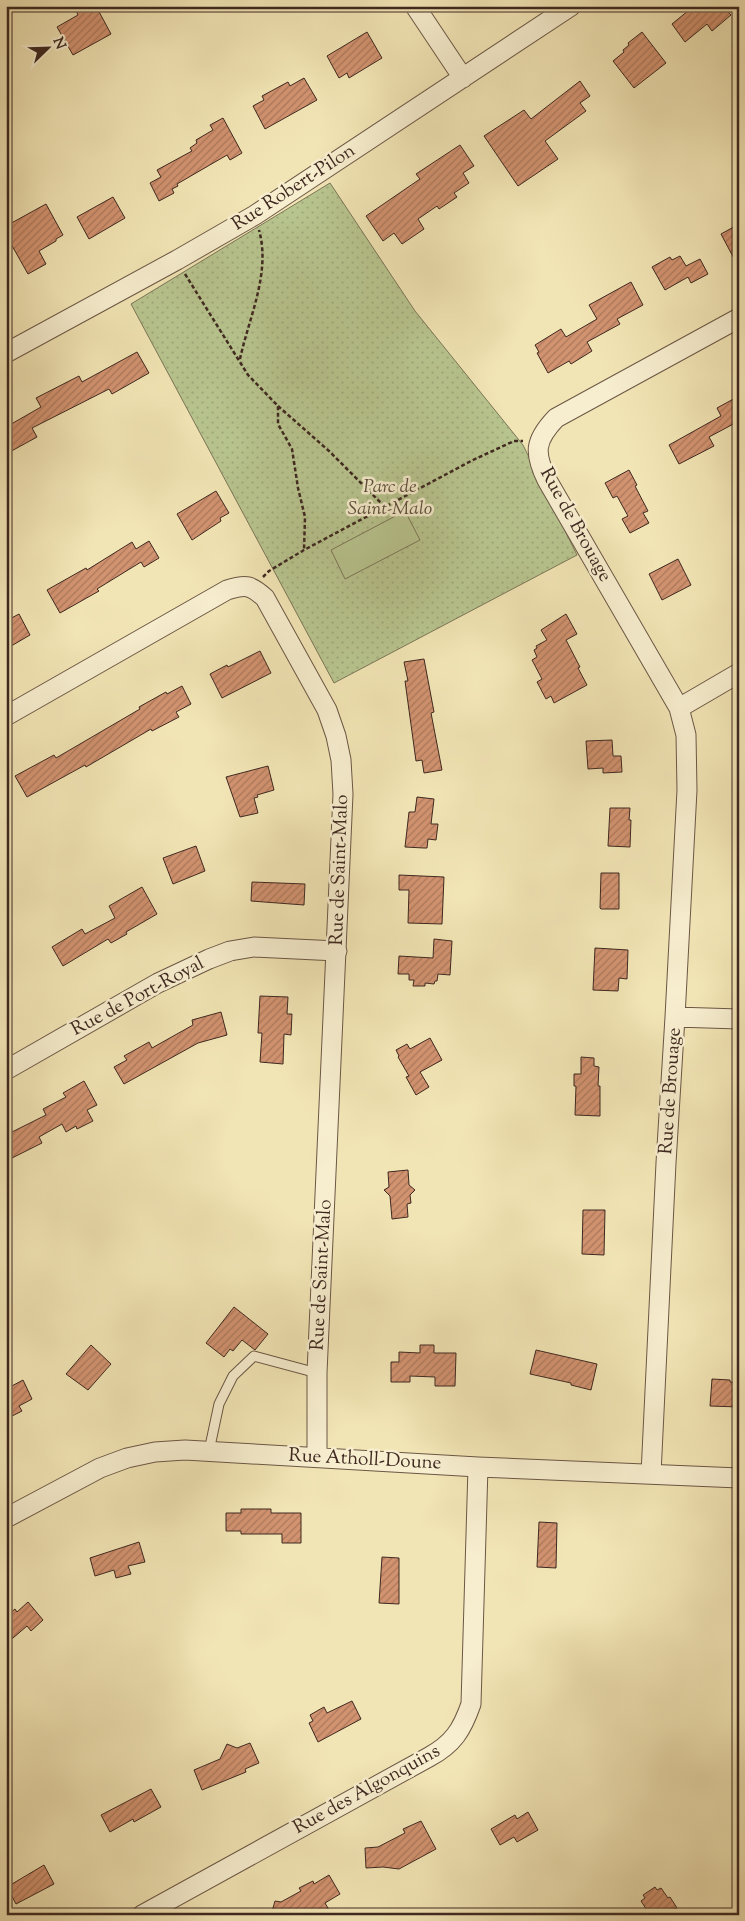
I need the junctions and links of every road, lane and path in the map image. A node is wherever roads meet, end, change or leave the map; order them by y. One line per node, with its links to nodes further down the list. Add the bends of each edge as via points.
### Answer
1 (415, 6): 3 (street)
2 (571, 6): 3 (street, Rue Robert-Pilon)
3 (462, 78): 4 (street, Rue Robert-Pilon)
4 (255, 215): 5 (street, Rue Robert-Pilon); 8 (path, via 263,259 252,318)
5 (177, 260): 7 (street, Rue Robert-Pilon); 8 (path)
6 (739, 318): 10 (street, via 568,410 556,418)
7 (6, 353)
8 (239, 360): 9 (path, via 248,375)
9 (278, 406): 11 (path, via 330,451); 12 (path, via 278,424 292,449 305,517)
10 (540, 439): 11 (path, via 514,441); 15 (street, Rue de Brouage, via 537,452 547,480)
11 (385, 507): 12 (path)
12 (304, 550): 13 (path, via 269,571)
13 (254, 588): 16 (street, via 242,585 228,590); 17 (street, Rue de Saint-Malo, via 272,609 327,710 336,736 344,794)
14 (739, 673): 15 (street)
15 (680, 708): 18 (street, Rue de Brouage, via 686,735 687,790)
16 (6, 716)
17 (337, 951): 20 (street, Rue de Port-Royal, via 254,948 230,951 158,983); 21 (street, Rue de Saint-Malo)
18 (675, 1017): 19 (street); 25 (street, Rue de Brouage)
19 (739, 1019)
20 (6, 1070)
21 (317, 1373): 22 (lane, via 254,1356 233,1376 219,1404); 23 (street, Rue de Saint-Malo)
22 (209, 1451): 23 (street, Rue Atholl-Doune); 27 (street, Rue Atholl-Doune, via 155,1452 127,1458 100,1468)
23 (317, 1457): 24 (street, Rue Atholl-Doune)
24 (478, 1467): 25 (street, Rue Atholl-Doune); 28 (street, Rue des Algonquins, via 471,1704 455,1738 429,1758)
25 (651, 1474): 26 (street, Rue Atholl-Doune)
26 (739, 1478)
27 (6, 1518)
28 (142, 1915)

